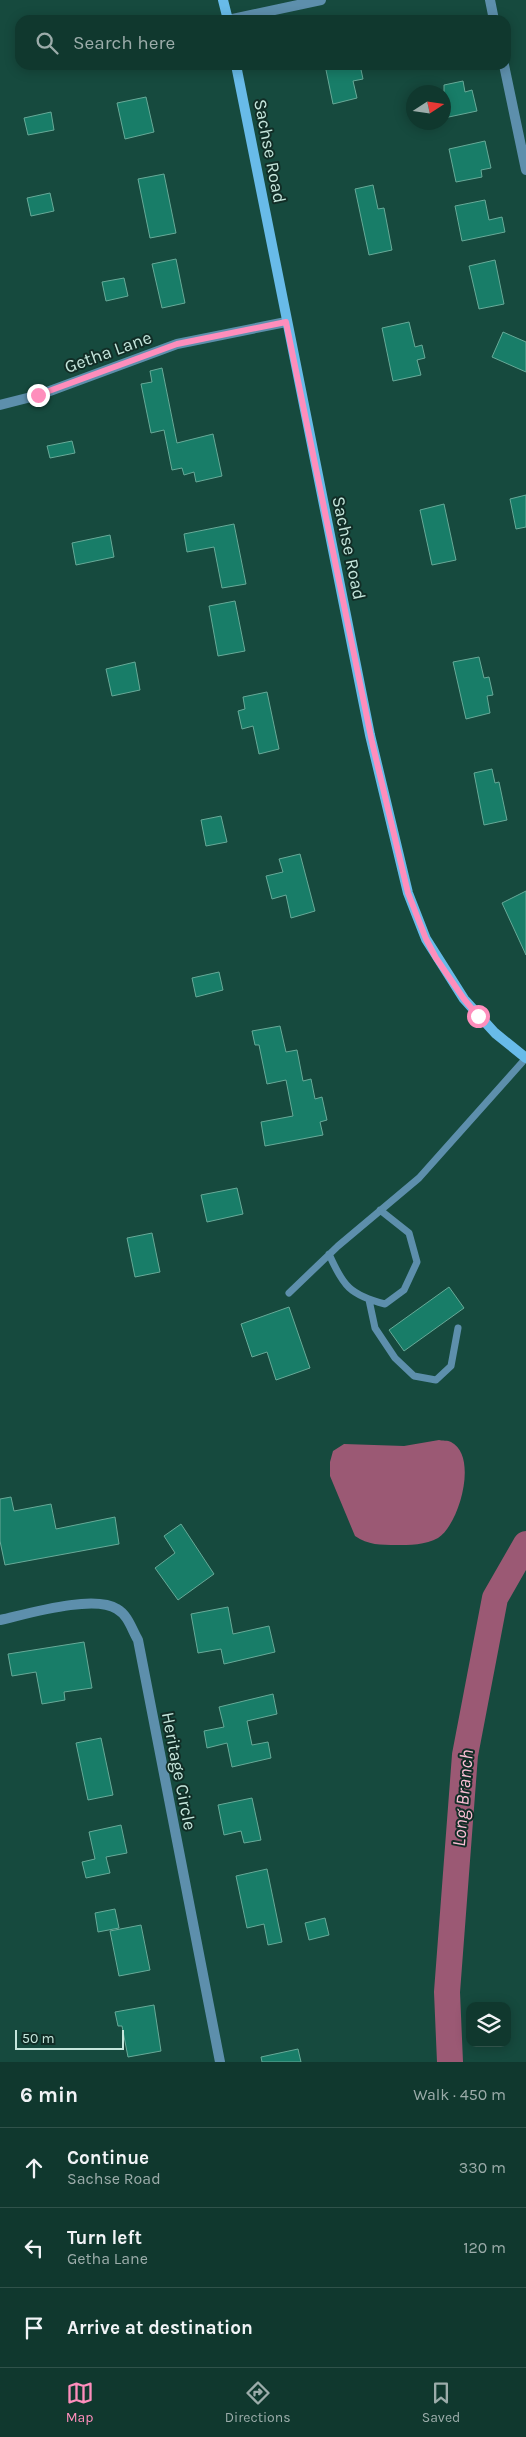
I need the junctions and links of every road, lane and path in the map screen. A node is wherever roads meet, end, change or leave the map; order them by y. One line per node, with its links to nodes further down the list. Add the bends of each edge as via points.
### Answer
1 (223, 0): 5 (main road)
2 (321, 0): 4 (street)
3 (490, 0): 7 (street)
4 (277, 5): 6 (street)
5 (227, 15)
6 (244, 15)
7 (493, 15)
8 (237, 70): 11 (main road, Sachse Road)
9 (505, 70): 10 (street)
10 (526, 170)
11 (286, 322): 12 (street, Getha Lane, via 177,344 38,395); 13 (main road, Sachse Road, via 372,742 408,893 426,939 464,999 496,1033)
12 (0, 405)
13 (526, 1058): 14 (lane, via 419,1178)
14 (380, 1210): 15 (lane); 17 (lane, via 408,1233 417,1262 404,1290 385,1304)
15 (329, 1254): 16 (lane); 17 (lane, via 340,1280 363,1299)
16 (289, 1293)
17 (369, 1300): 18 (lane, via 375,1328 395,1358 414,1376 436,1380 451,1366)
18 (458, 1328)
19 (0, 1620): 20 (street, Heritage Circle, via 90,1602 116,1608 128,1620 138,1640)
20 (220, 2062)

